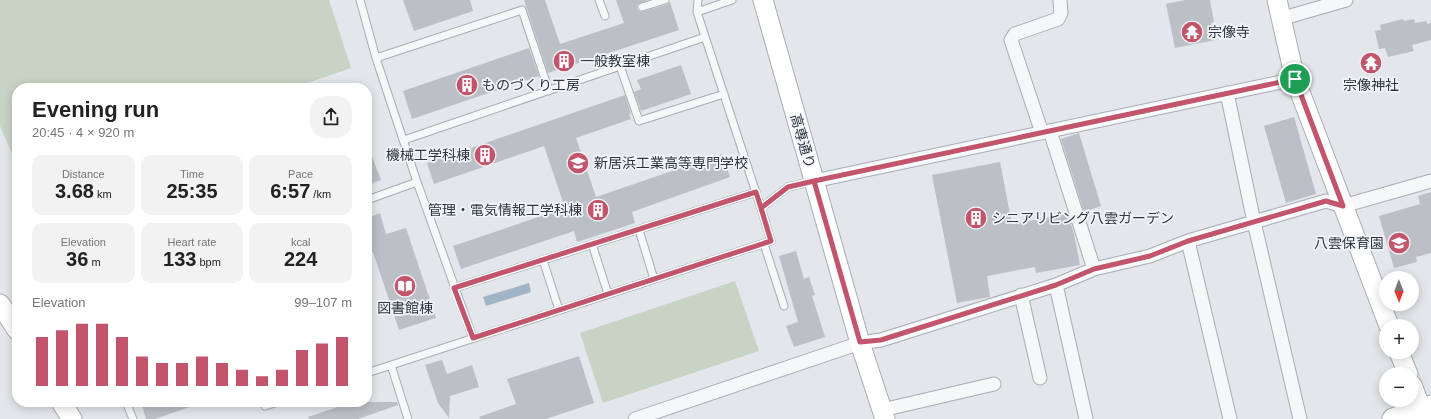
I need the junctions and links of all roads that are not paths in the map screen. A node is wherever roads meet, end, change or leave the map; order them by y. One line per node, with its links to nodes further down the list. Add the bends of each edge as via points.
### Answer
1 (360, 0): 15 (lane)
2 (599, 0): 12 (lane)
3 (665, 0): 10 (lane)
4 (698, 0): 11 (lane)
5 (732, 0): 11 (lane)
6 (763, 0): 23 (street, 高専通り)
7 (1060, 0): 21 (street, via 1061,13 1058,19 1015,34 1011,40)
8 (1277, 0): 13 (street)
9 (1346, 0): 13 (street)
10 (642, 6)
11 (697, 12): 14 (lane)
12 (604, 16)
13 (1280, 19): 17 (street)
14 (705, 37): 16 (lane); 20 (lane)
15 (376, 58): 18 (lane, via 522,10); 22 (lane)
16 (620, 66): 18 (lane); 20 (lane, via 639,122)
17 (1295, 79): 19 (street); 28 (street)
18 (549, 91): 22 (lane)
19 (1227, 93): 21 (street); 30 (street)
20 (724, 94): 26 (lane)
21 (1046, 132): 23 (street); 36 (street)
22 (404, 140): 25 (lane)
23 (814, 181): 29 (lane, via 788,187); 48 (street, 高専通り)
24 (1431, 181): 28 (street)
25 (417, 182): 27 (lane); 39 (lane)
26 (756, 192): 29 (lane); 31 (lane)
27 (372, 198)
28 (1343, 206): 30 (street, via 1326,201); 45 (street)
29 (761, 208): 34 (lane, via 771,241)
30 (1254, 222): 32 (street); 64 (street)
31 (639, 230): 33 (lane); 37 (lane)
32 (1188, 241): 36 (street, via 1150,256); 63 (street)
33 (592, 244): 35 (lane); 40 (lane)
34 (764, 244): 37 (lane); 43 (lane)
35 (543, 260): 39 (lane); 44 (lane)
36 (1094, 269): 38 (street)
37 (654, 279): 40 (lane)
38 (1056, 285): 41 (street); 62 (street)
39 (454, 288): 47 (lane)
40 (608, 294): 44 (lane)
41 (1021, 295): 48 (street, via 881,340); 51 (street)
42 (0, 304): 46 (street)
43 (784, 306)
44 (559, 310): 47 (lane)
45 (1386, 319)
46 (12, 322)
47 (473, 338): 49 (lane)
48 (860, 342): 57 (street, 高専通り); 61 (street)
49 (390, 365): 50 (lane); 60 (lane)
50 (372, 371)
51 (1040, 378)
52 (994, 384): 57 (street)
53 (1419, 398): 56 (street)
54 (64, 407): 58 (street)
55 (128, 407): 59 (lane)
56 (1426, 411): 65 (main road)
57 (884, 414)
58 (72, 419)
59 (133, 419)
60 (408, 419)
61 (635, 419)
62 (1086, 419)
63 (1230, 419)
64 (1300, 419)
65 (1393, 419)

